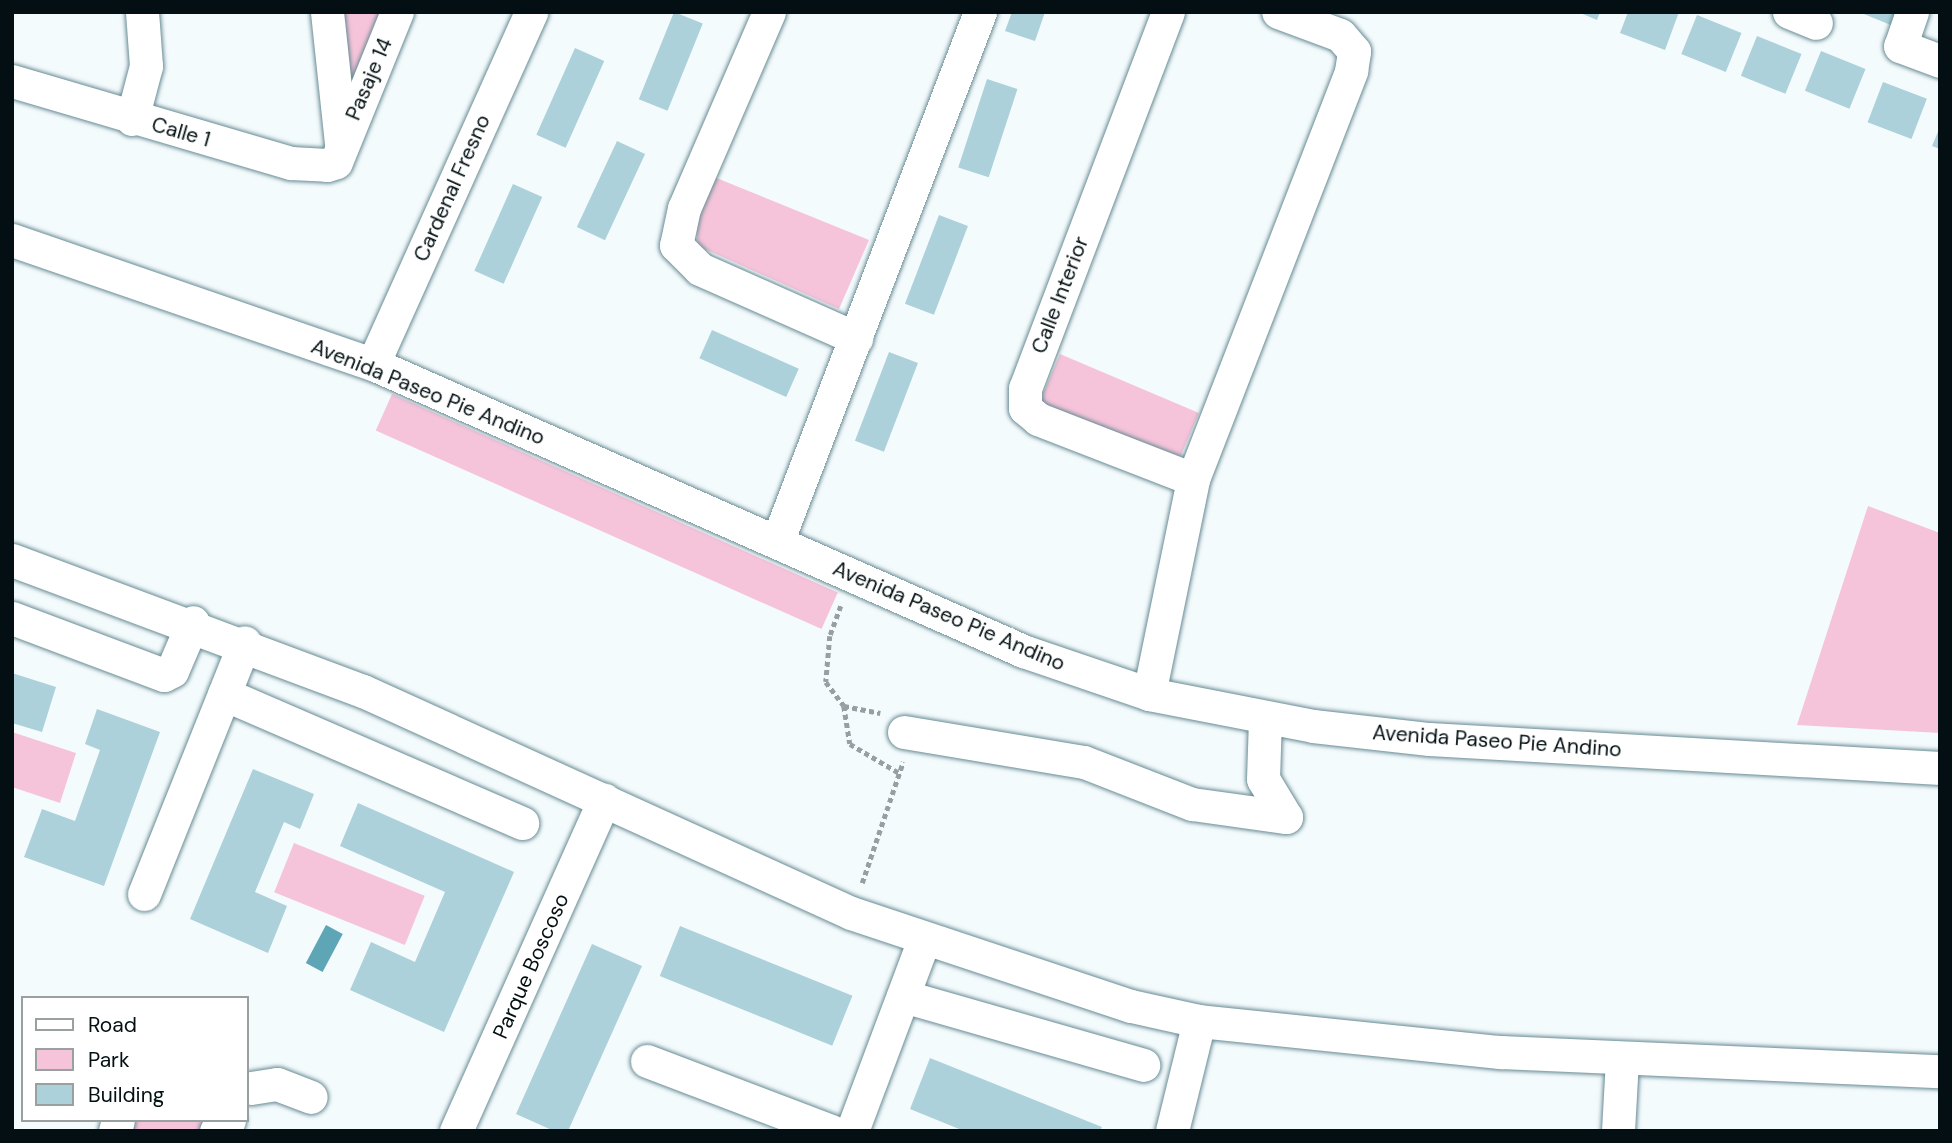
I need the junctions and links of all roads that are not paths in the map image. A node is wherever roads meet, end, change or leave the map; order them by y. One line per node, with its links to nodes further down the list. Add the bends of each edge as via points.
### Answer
1 (142, 12): 12 (street, via 146,65)
2 (327, 12): 13 (street)
3 (397, 12): 13 (street, Pasaje 14)
4 (531, 12): 16 (street, Cardenal Fresno)
5 (769, 12): 15 (street, via 684,208 676,245 701,269)
6 (980, 12): 15 (street)
7 (1168, 12): 17 (street, Calle Interior, via 1025,388 1024,408 1038,419)
8 (1278, 12): 17 (street, via 1340,35 1354,51 1351,71)
9 (1912, 12): 10 (street, via 1900,46)
10 (1940, 61)
11 (12, 81): 12 (street, Calle 1)
12 (132, 119): 13 (street, Calle 1, via 304,166 336,162)
13 (341, 147)
14 (12, 240): 16 (street, Avenida Paseo Pie Andino)
15 (856, 338): 18 (street)
16 (373, 364): 18 (street, Avenida Paseo Pie Andino)
17 (1193, 479): 24 (street)
18 (777, 542): 24 (street, Avenida Paseo Pie Andino, via 1023,651)
19 (12, 559): 21 (street)
20 (12, 618): 21 (street, via 164,675 172,671)
21 (193, 622): 22 (street)
22 (245, 642): 23 (street); 28 (street)
23 (224, 694): 29 (street); 30 (street)
24 (1149, 694): 25 (street, Avenida Paseo Pie Andino)
25 (1265, 718): 26 (street, via 1263,779 1286,817 1192,804 1084,762); 27 (street, Avenida Paseo Pie Andino, via 1429,739)
26 (904, 732)
27 (1940, 768)
28 (604, 800): 31 (street, via 851,913); 40 (street, Parque Boscoso)
29 (522, 823)
30 (144, 894)
31 (924, 939): 32 (street); 33 (street, via 1064,987)
32 (903, 996): 36 (street); 42 (street)
33 (1199, 1021): 34 (street); 43 (street)
34 (1622, 1059): 37 (street); 44 (street)
35 (647, 1061): 41 (street)
36 (1143, 1065)
37 (1940, 1071)
38 (248, 1089): 39 (street, via 277,1084)
39 (311, 1097)
40 (456, 1131)
41 (831, 1131)
42 (852, 1131)
43 (1172, 1131)
44 (1618, 1131)

